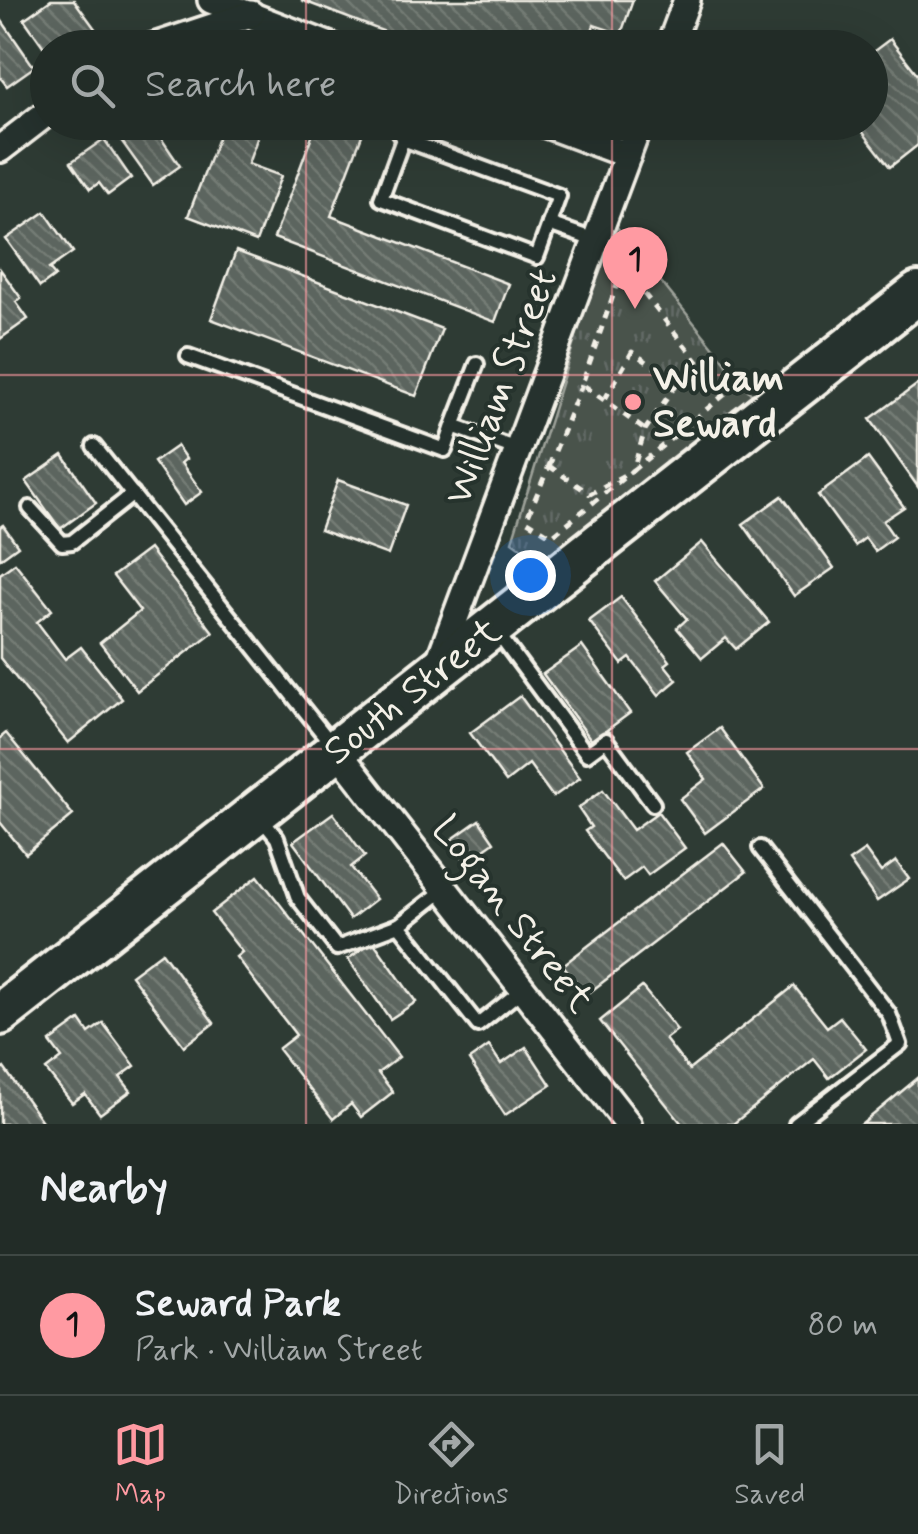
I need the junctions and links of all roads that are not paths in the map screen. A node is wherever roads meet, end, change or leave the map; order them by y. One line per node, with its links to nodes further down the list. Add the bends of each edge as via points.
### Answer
1 (211, 0): 3 (street)
2 (686, 0): 6 (street)
3 (269, 12): 4 (street); 5 (street)
4 (209, 30)
5 (302, 30)
6 (675, 30)
7 (30, 126): 12 (street)
8 (402, 140): 14 (lane, via 381,198 537,256)
9 (408, 140): 14 (lane, via 559,196)
10 (588, 140): 13 (street)
11 (633, 140): 13 (street, William Street)
12 (0, 148)
13 (628, 155): 15 (street, William Street)
14 (549, 224): 15 (lane)
15 (597, 241): 21 (street, William Street)
16 (918, 293): 24 (main road, South Street)
17 (188, 356): 19 (lane, via 445,450)
18 (477, 364): 19 (lane)
19 (453, 426): 21 (lane)
20 (94, 446): 22 (lane)
21 (519, 450): 25 (street, William Street)
22 (132, 494): 23 (lane, via 72,542 62,543); 26 (lane)
23 (30, 508)
24 (494, 628): 25 (main road, South Street); 27 (lane, via 587,754 606,740)
25 (433, 678): 26 (main road, South Street)
26 (338, 752): 28 (main road, South Street); 30 (street, Logan Street)
27 (653, 804)
28 (258, 814): 31 (lane, via 278,838 298,898 337,948); 33 (main road, South Street)
29 (760, 848): 35 (lane, via 889,1014 900,1044)
30 (444, 890): 31 (lane); 32 (street, Logan Street)
31 (399, 925): 32 (lane, via 478,1025)
32 (522, 989): 34 (street, Logan Street)
33 (0, 1014)
34 (628, 1124)
35 (796, 1124)

